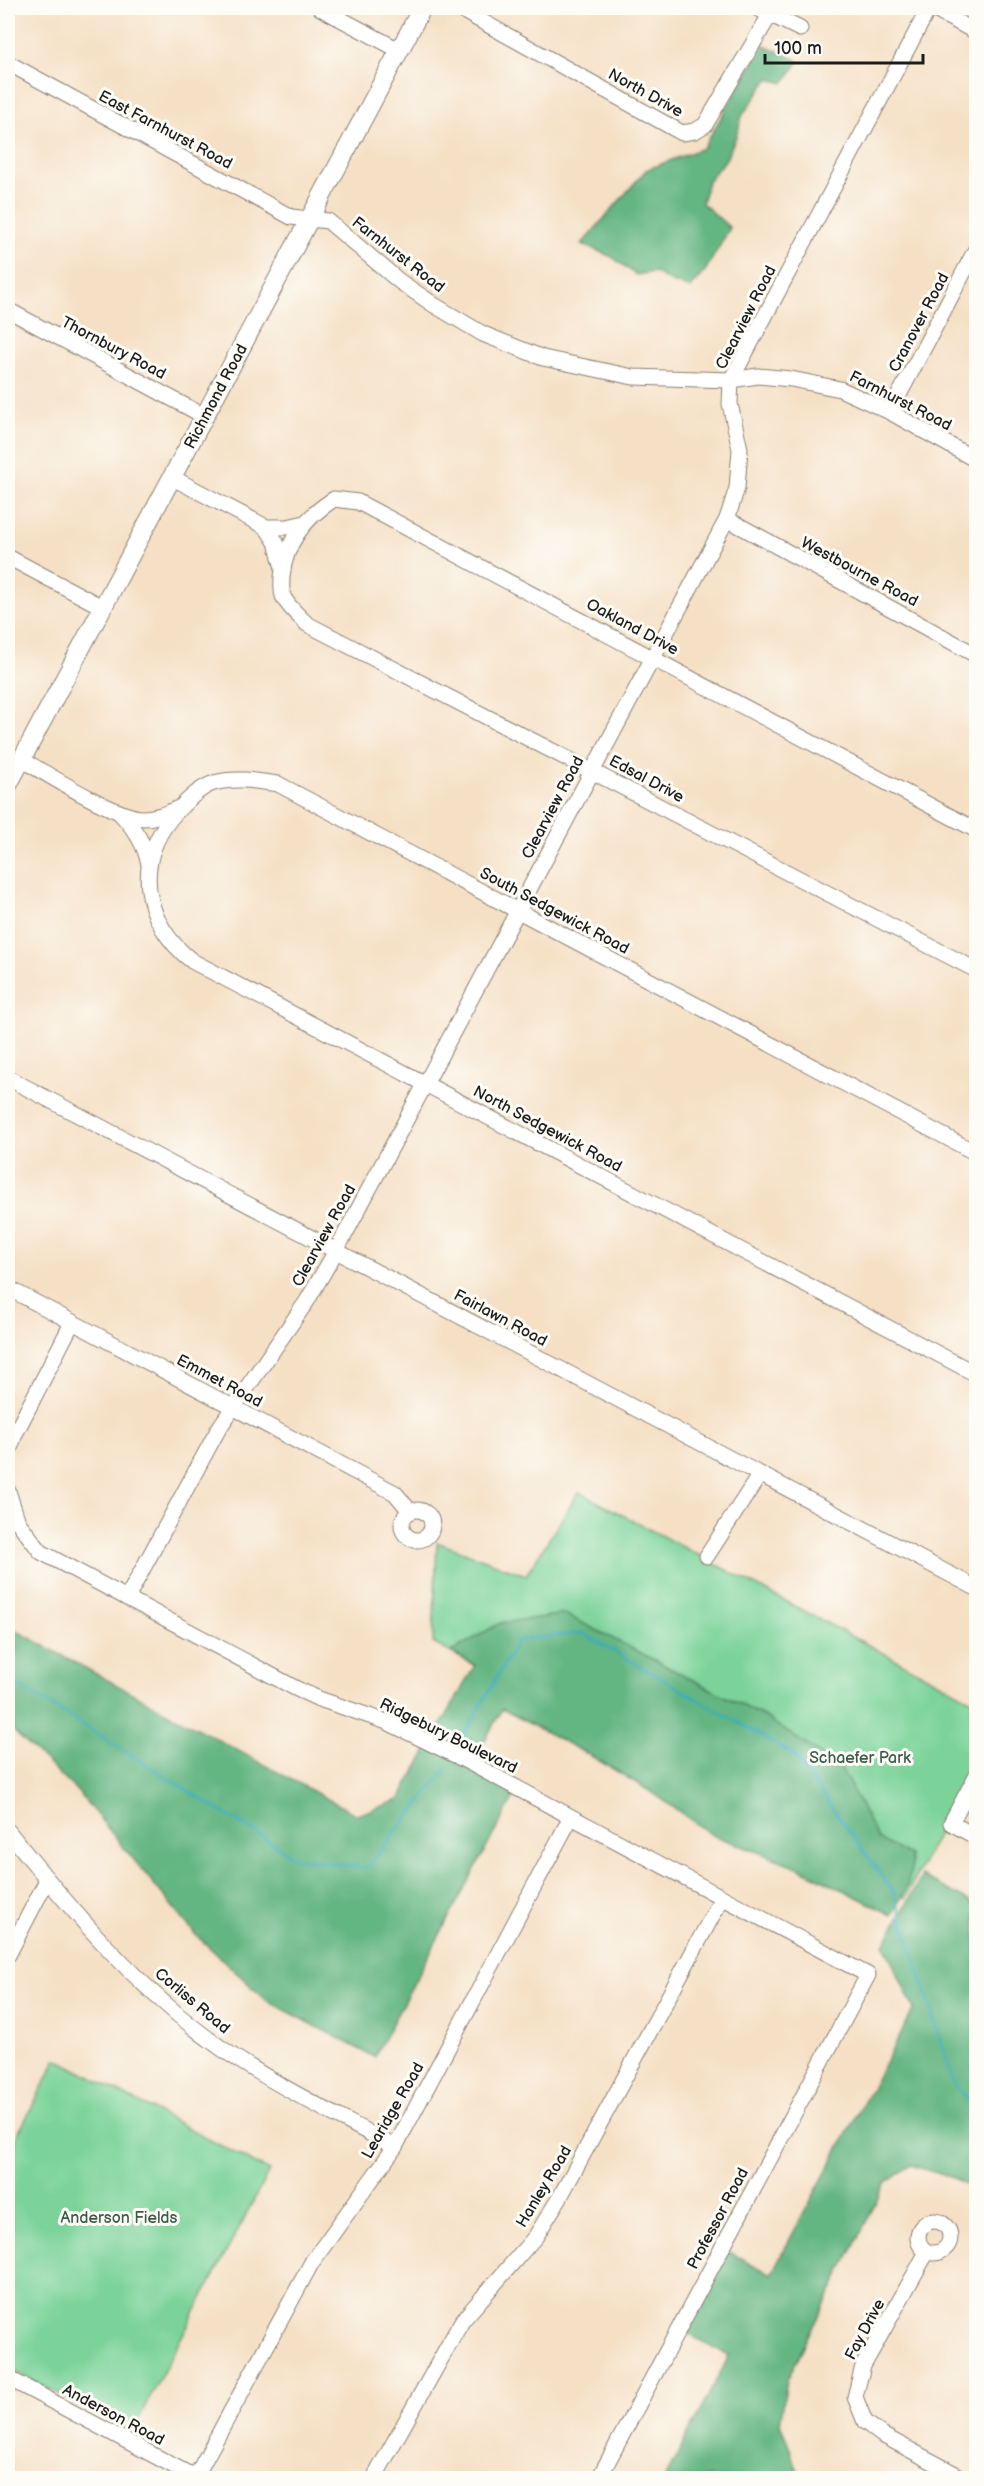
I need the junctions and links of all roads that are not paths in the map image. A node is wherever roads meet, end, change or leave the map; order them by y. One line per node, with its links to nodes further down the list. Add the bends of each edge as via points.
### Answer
1 (320, 8): 8 (street)
2 (422, 8): 8 (main road, Richmond Road)
3 (458, 8): 5 (street, North Drive, via 682,133 705,125)
4 (930, 8): 7 (street); 13 (street, Clearview Road)
5 (767, 10): 6 (street)
6 (800, 29)
7 (976, 32)
8 (399, 50): 10 (main road, Richmond Road)
9 (8, 63): 10 (street, East Farnhurst Road, via 291,216)
10 (310, 218): 13 (street, Farnhurst Road, via 328,221 434,305 483,334 543,358 633,377); 15 (main road, Richmond Road)
11 (976, 249): 14 (street, Cranover Road)
12 (8, 310): 15 (street, Thornbury Road)
13 (731, 380): 14 (street, Farnhurst Road, via 758,376 840,389); 18 (street, Clearview Road, via 730,404 740,449 737,488)
14 (890, 412): 16 (street, Farnhurst Road)
15 (204, 416): 17 (main road, Richmond Road)
16 (976, 460)
17 (171, 477): 20 (street); 23 (main road, Richmond Road)
18 (727, 519): 24 (street, Westbourne Road); 25 (street, Clearview Road)
19 (305, 523): 20 (street); 22 (street, Oakland Drive); 25 (street, Oakland Drive, via 334,499 358,502)
20 (266, 527): 22 (street, Edsal Drive)
21 (8, 557): 23 (street)
22 (285, 561): 27 (street, Edsal Drive, via 283,596 307,624)
23 (102, 607): 26 (main road, Richmond Road)
24 (976, 655)
25 (652, 657): 27 (street, Clearview Road); 31 (street, Oakland Drive)
26 (21, 759): 28 (main road, Richmond Road); 30 (street)
27 (592, 770): 33 (street, Clearview Road); 34 (street, Edsal Drive)
28 (8, 785)
29 (181, 808): 30 (street, via 158,817); 32 (street, South Sedgewick Road, via 160,835); 33 (street, South Sedgewick Road, via 214,783 249,780 278,784)
30 (120, 813): 32 (street, via 144,845)
31 (976, 830)
32 (148, 869): 36 (street, North Sedgewick Road, via 151,906 179,951)
33 (518, 910): 36 (street, Clearview Road); 37 (street, South Sedgewick Road)
34 (976, 970)
35 (8, 1078): 38 (street, Fairlawn Road)
36 (425, 1083): 38 (street, Clearview Road); 41 (street, North Sedgewick Road)
37 (976, 1153)
38 (336, 1251): 42 (street, Clearview Road, via 307,1301); 44 (street, Fairlawn Road)
39 (8, 1288): 40 (street, Emmet Road)
40 (72, 1323): 42 (street, Emmet Road); 43 (street)
41 (976, 1374)
42 (234, 1407): 46 (street, Emmet Road, via 395,1493); 49 (street, Clearview Road)
43 (8, 1454)
44 (760, 1474): 47 (street); 48 (street, Fairlawn Road)
45 (8, 1491): 49 (street, Ridgebury Boulevard, via 18,1522 41,1552)
46 (410, 1511)
47 (707, 1556)
48 (976, 1588)
49 (127, 1598): 51 (street, Ridgebury Boulevard, via 297,1689 414,1735)
50 (976, 1776): 53 (street, via 951,1823)
51 (571, 1817): 55 (street, Ridgebury Boulevard); 58 (street, Learidge Road)
52 (8, 1831): 54 (street, Corliss Road)
53 (976, 1837)
54 (47, 1880): 56 (street); 58 (street, Corliss Road, via 88,1929 181,2018 269,2079)
55 (722, 1898): 57 (street, Ridgebury Boulevard); 62 (street, Hanley Road, via 560,2197 536,2236 462,2321)
56 (8, 1954)
57 (868, 1975): 63 (street, Professor Road)
58 (395, 2147): 61 (street, Learidge Road, via 312,2262)
59 (927, 2252): 64 (street, Fay Drive, via 863,2366 855,2397 865,2422 882,2435)
60 (8, 2378): 61 (street, Anderson Road)
61 (193, 2476)
62 (374, 2478)
63 (599, 2478)
64 (963, 2478)

